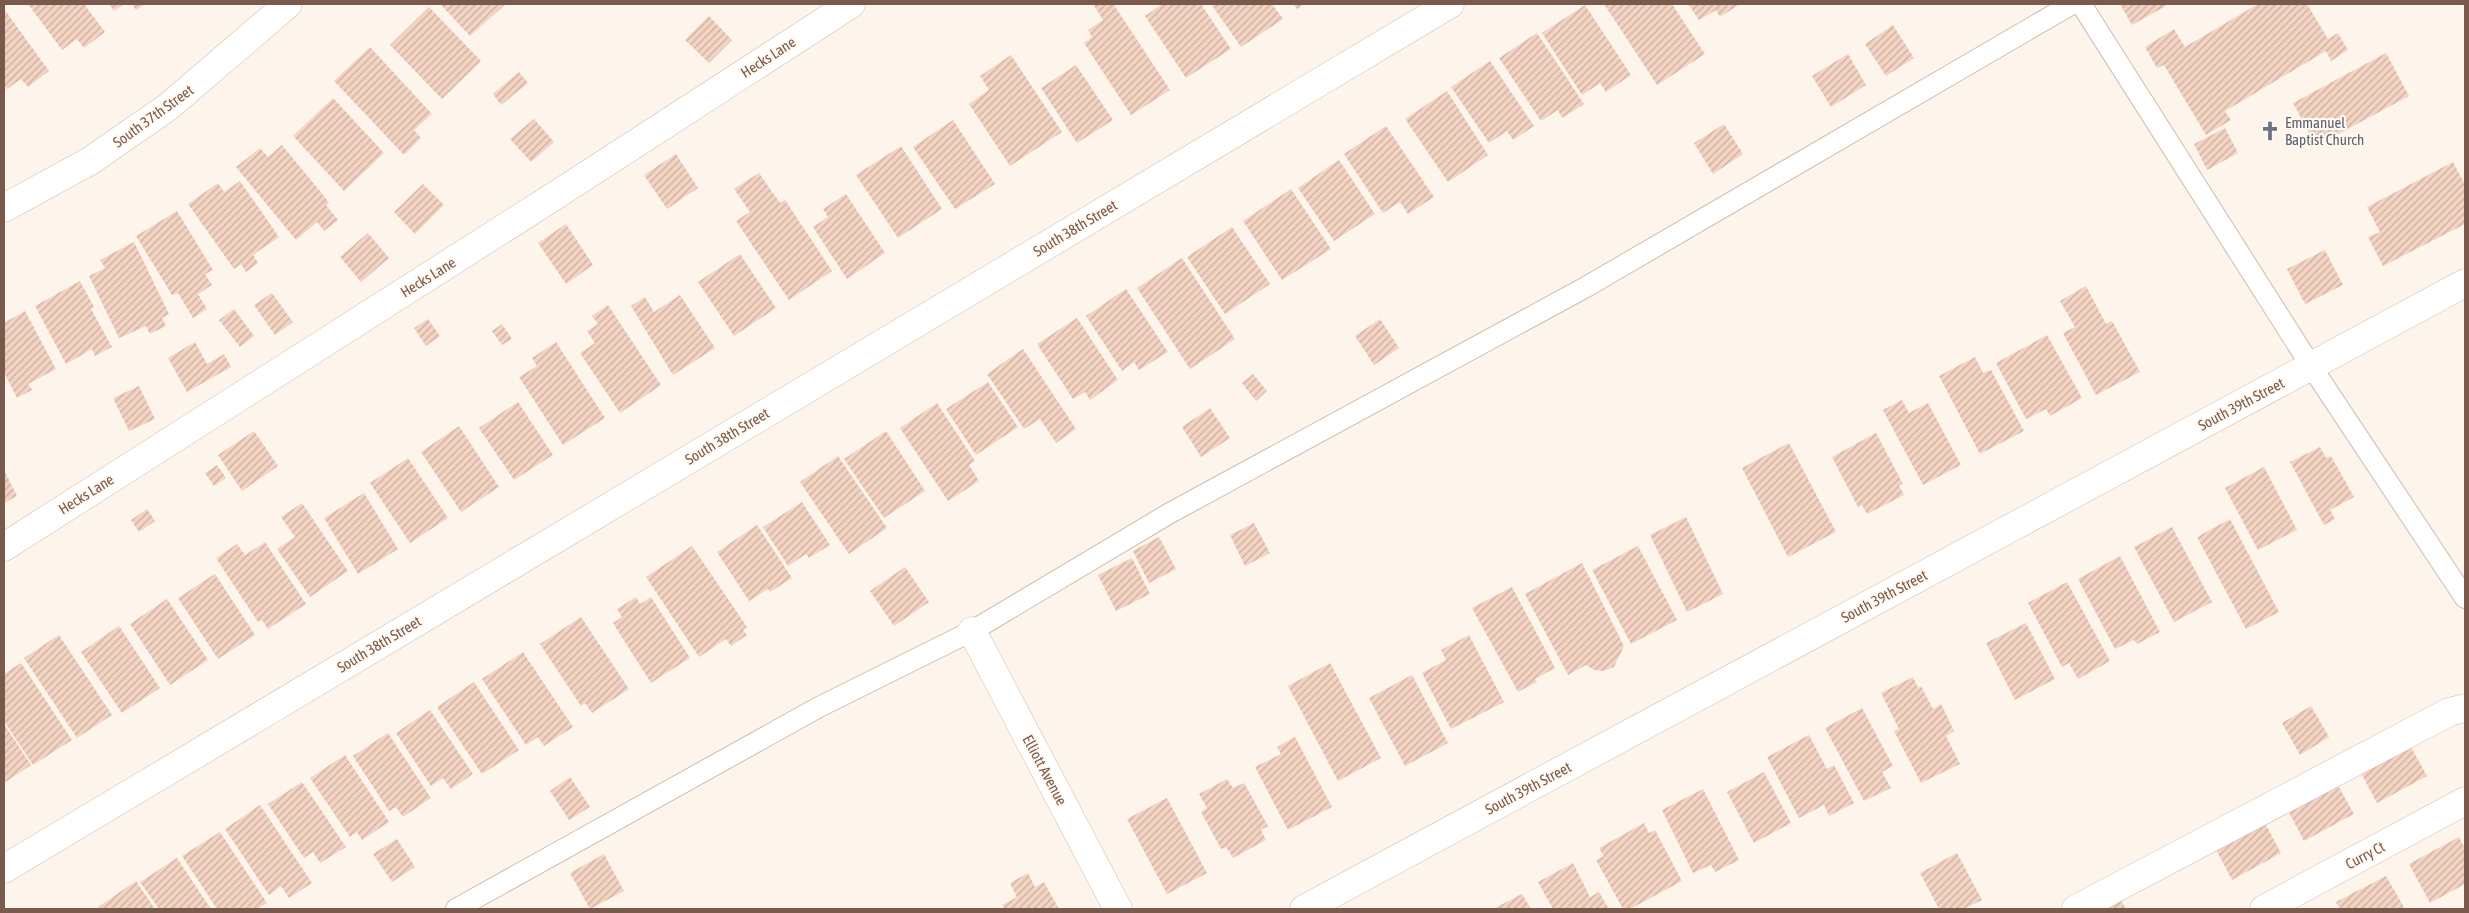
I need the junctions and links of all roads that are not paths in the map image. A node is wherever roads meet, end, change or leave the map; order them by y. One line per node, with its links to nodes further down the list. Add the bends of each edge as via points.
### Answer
1 (288, 4): 6 (street, South 37th Street, via 168,107 90,161)
2 (851, 4): 9 (street, Hecks Lane)
3 (1450, 4): 14 (street, South 38th Street)
4 (2072, 4): 11 (lane, via 1586,287 1170,513)
5 (2081, 4): 8 (lane)
6 (4, 208)
7 (2465, 283): 8 (street, South 39th Street)
8 (2312, 366): 10 (lane); 17 (street, South 39th Street)
9 (4, 547)
10 (2465, 598)
11 (972, 631): 15 (lane, via 819,707); 16 (street, Elliott Avenue)
12 (2465, 708): 18 (street, via 2449,712)
13 (2465, 801): 19 (street, Curry Ct)
14 (4, 869)
15 (456, 909)
16 (1118, 909)
17 (1304, 909)
18 (2076, 909)
19 (2264, 909)

